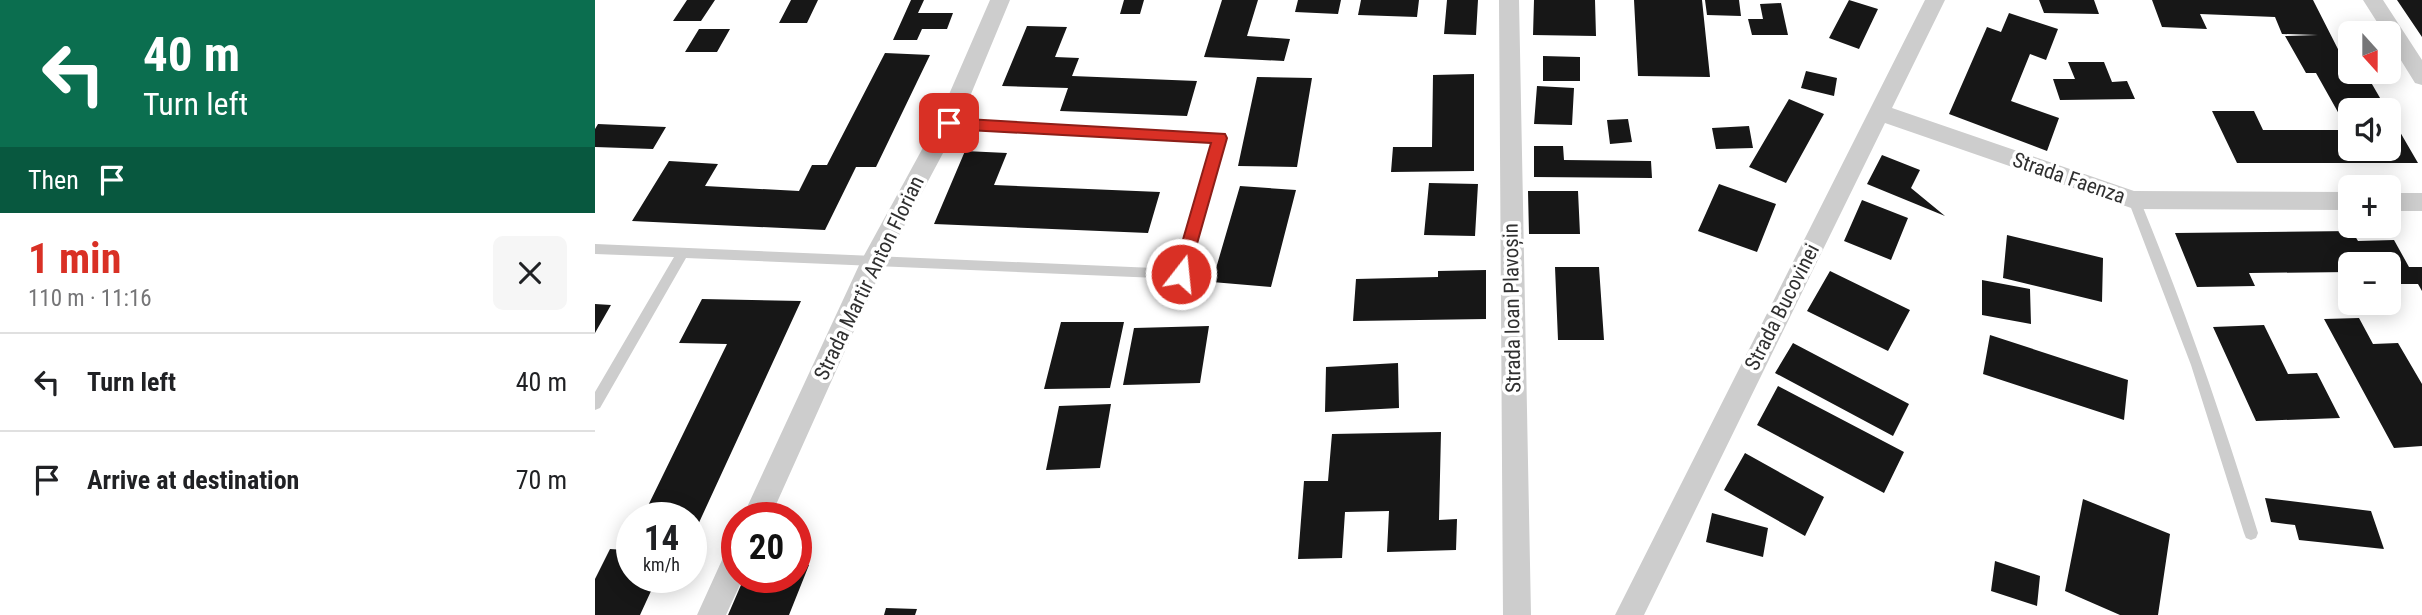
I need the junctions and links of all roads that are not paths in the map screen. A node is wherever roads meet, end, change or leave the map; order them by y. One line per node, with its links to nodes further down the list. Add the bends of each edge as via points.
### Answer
1 (1000, 0): 7 (street, Strada Martir Anton Florian)
2 (1509, 0): 19 (street, Strada Ioan Plavoșin)
3 (1935, 0): 6 (street, Strada Bucovinei)
4 (2373, 0): 5 (street)
5 (2422, 76)
6 (1879, 112): 8 (street, Strada Faenza); 21 (street, Strada Bucovinei)
7 (949, 123): 14 (street, Strada Martir Anton Florian); 15 (lane, via 1220,138)
8 (2134, 200): 9 (street, Strada Faenza); 18 (lane, via 2174,294)
9 (2338, 201)
10 (2401, 202): 11 (street)
11 (2422, 202)
12 (595, 249): 13 (lane)
13 (683, 253): 14 (lane); 16 (lane)
14 (873, 261): 15 (lane); 17 (street, Strada Martir Anton Florian)
15 (1181, 274)
16 (595, 404)
17 (762, 502)
18 (2251, 533)
19 (1516, 580): 23 (street, Strada Ioan Plavoșin); 24 (street)
20 (721, 593): 22 (street)
21 (1627, 611)
22 (711, 615)
23 (1517, 615)
24 (1534, 615)

